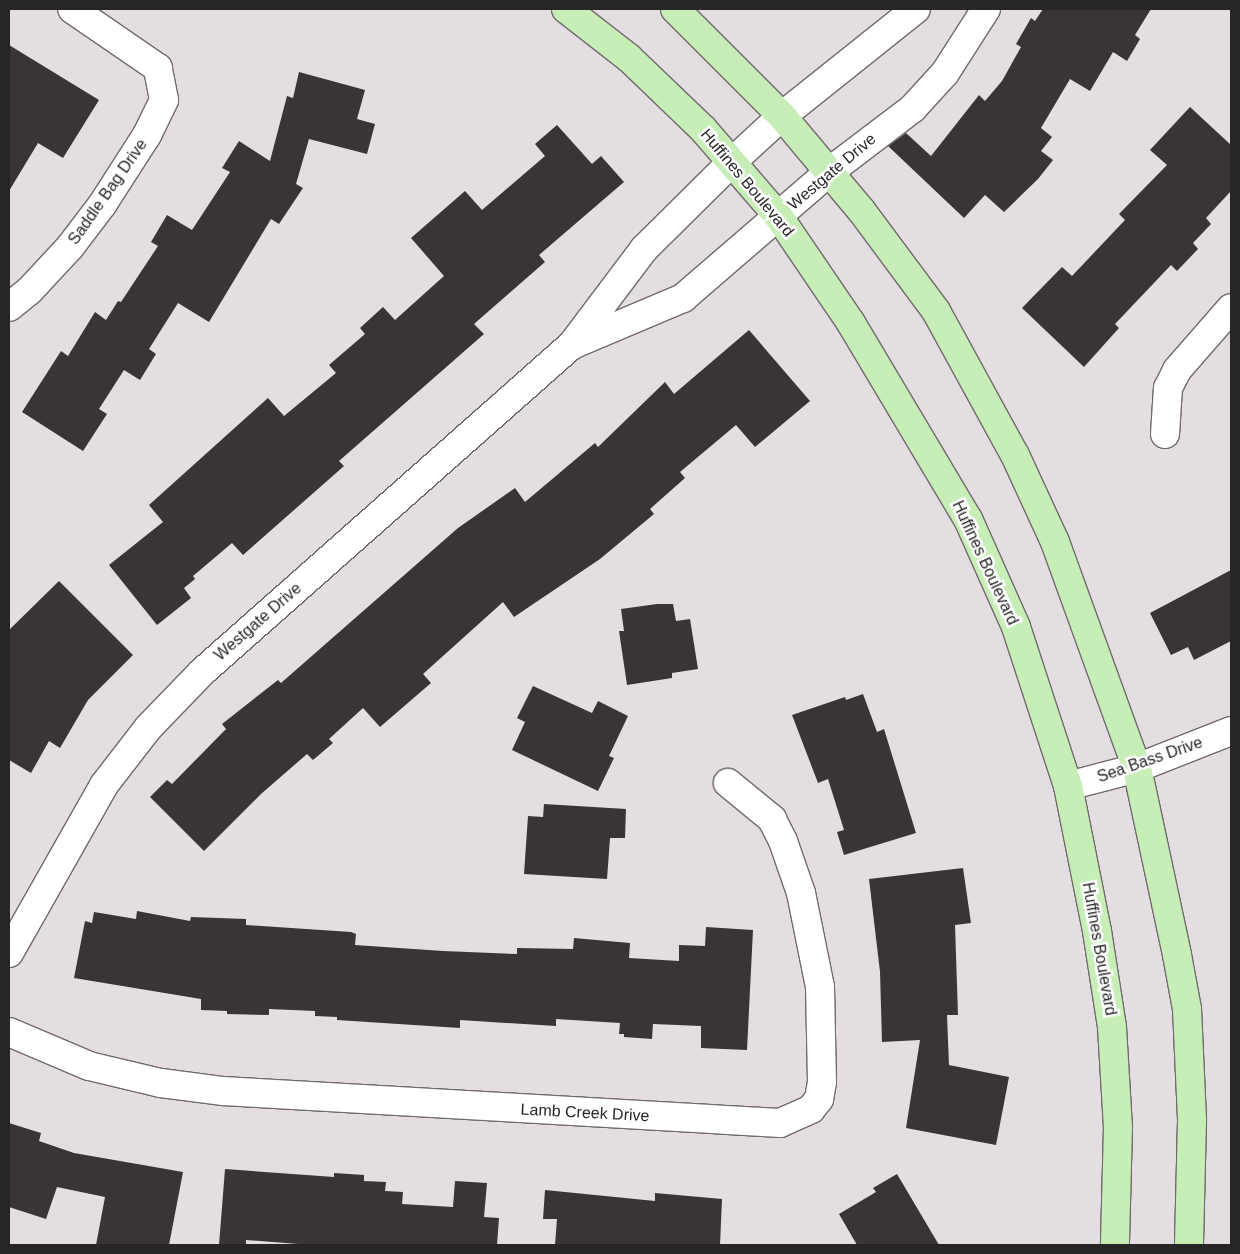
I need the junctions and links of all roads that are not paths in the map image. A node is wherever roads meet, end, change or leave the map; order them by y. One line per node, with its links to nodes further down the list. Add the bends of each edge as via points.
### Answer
1 (72, 9): 10 (street, Saddle Bag Drive, via 147,57 158,68 164,100 157,118 102,205 63,254 30,290)
2 (566, 9): 7 (main road, Huffines Boulevard, via 647,74)
3 (675, 9): 6 (main road)
4 (916, 9): 6 (street, Westgate Drive)
5 (986, 9): 8 (street, Westgate Drive, via 945,73 912,108)
6 (782, 116): 7 (street, Westgate Drive); 8 (main road)
7 (733, 161): 9 (main road, Huffines Boulevard); 12 (street, Westgate Drive, via 644,249)
8 (829, 172): 9 (street, Westgate Drive); 15 (main road, via 936,311 1015,454 1058,551)
9 (779, 217): 12 (street, Westgate Drive, via 683,298); 17 (main road, Huffines Boulevard, via 851,323 968,519 1016,627)
10 (9, 307)
11 (1231, 308): 13 (street, via 1177,370 1168,388)
12 (571, 346): 18 (street, Westgate Drive, via 202,672 148,728 104,785)
13 (1165, 434)
14 (1231, 731): 15 (street, Sea Bass Drive)
15 (1137, 768): 17 (street, Sea Bass Drive); 21 (main road, via 1159,861 1186,1009 1192,1121)
16 (728, 783): 19 (street, Lamb Creek Drive, via 772,819 802,893 819,977 822,1082 818,1099 811,1109 780,1123 223,1091 161,1083 89,1066)
17 (1068, 786): 20 (main road, Huffines Boulevard, via 1098,931 1112,1028 1118,1127)
18 (9, 953)
19 (9, 1032)
20 (1115, 1245)
21 (1188, 1245)

